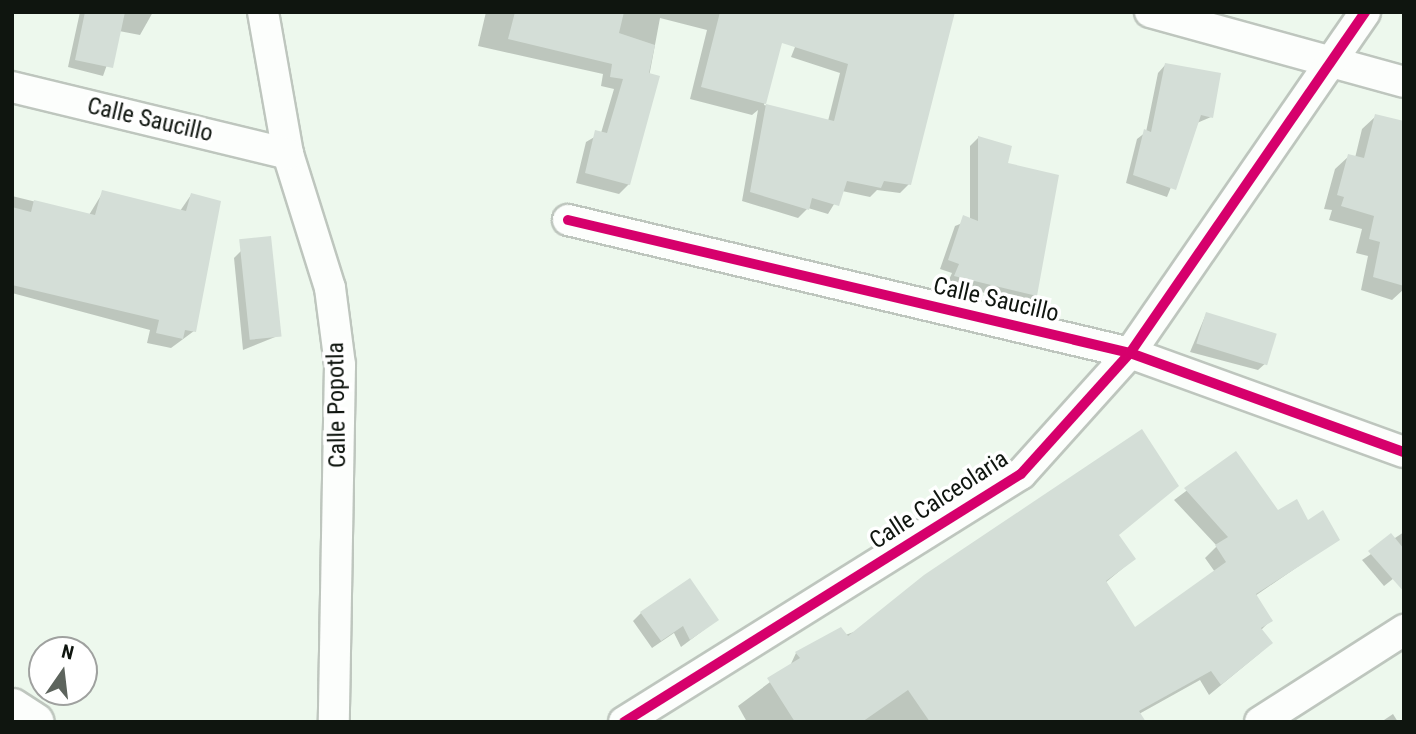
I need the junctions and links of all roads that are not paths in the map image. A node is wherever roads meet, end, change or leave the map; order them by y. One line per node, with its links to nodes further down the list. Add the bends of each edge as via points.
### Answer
1 (262, 12): 7 (street, Calle Popotla)
2 (1150, 12): 4 (street)
3 (1365, 12): 4 (street, Calle Calceolaria)
4 (1325, 63): 5 (street); 9 (street, Calle Calceolaria)
5 (1404, 82)
6 (12, 87): 7 (street, Calle Saucillo)
7 (288, 154): 14 (street, Calle Popotla, via 330,288 340,365)
8 (568, 220): 9 (street, Calle Saucillo)
9 (1129, 353): 10 (street, Calle Saucillo); 15 (street, Calle Calceolaria, via 1021,474)
10 (1404, 452)
11 (1404, 630): 16 (street)
12 (12, 707): 13 (street)
13 (35, 722)
14 (334, 722)
15 (624, 722)
16 (1260, 722)

